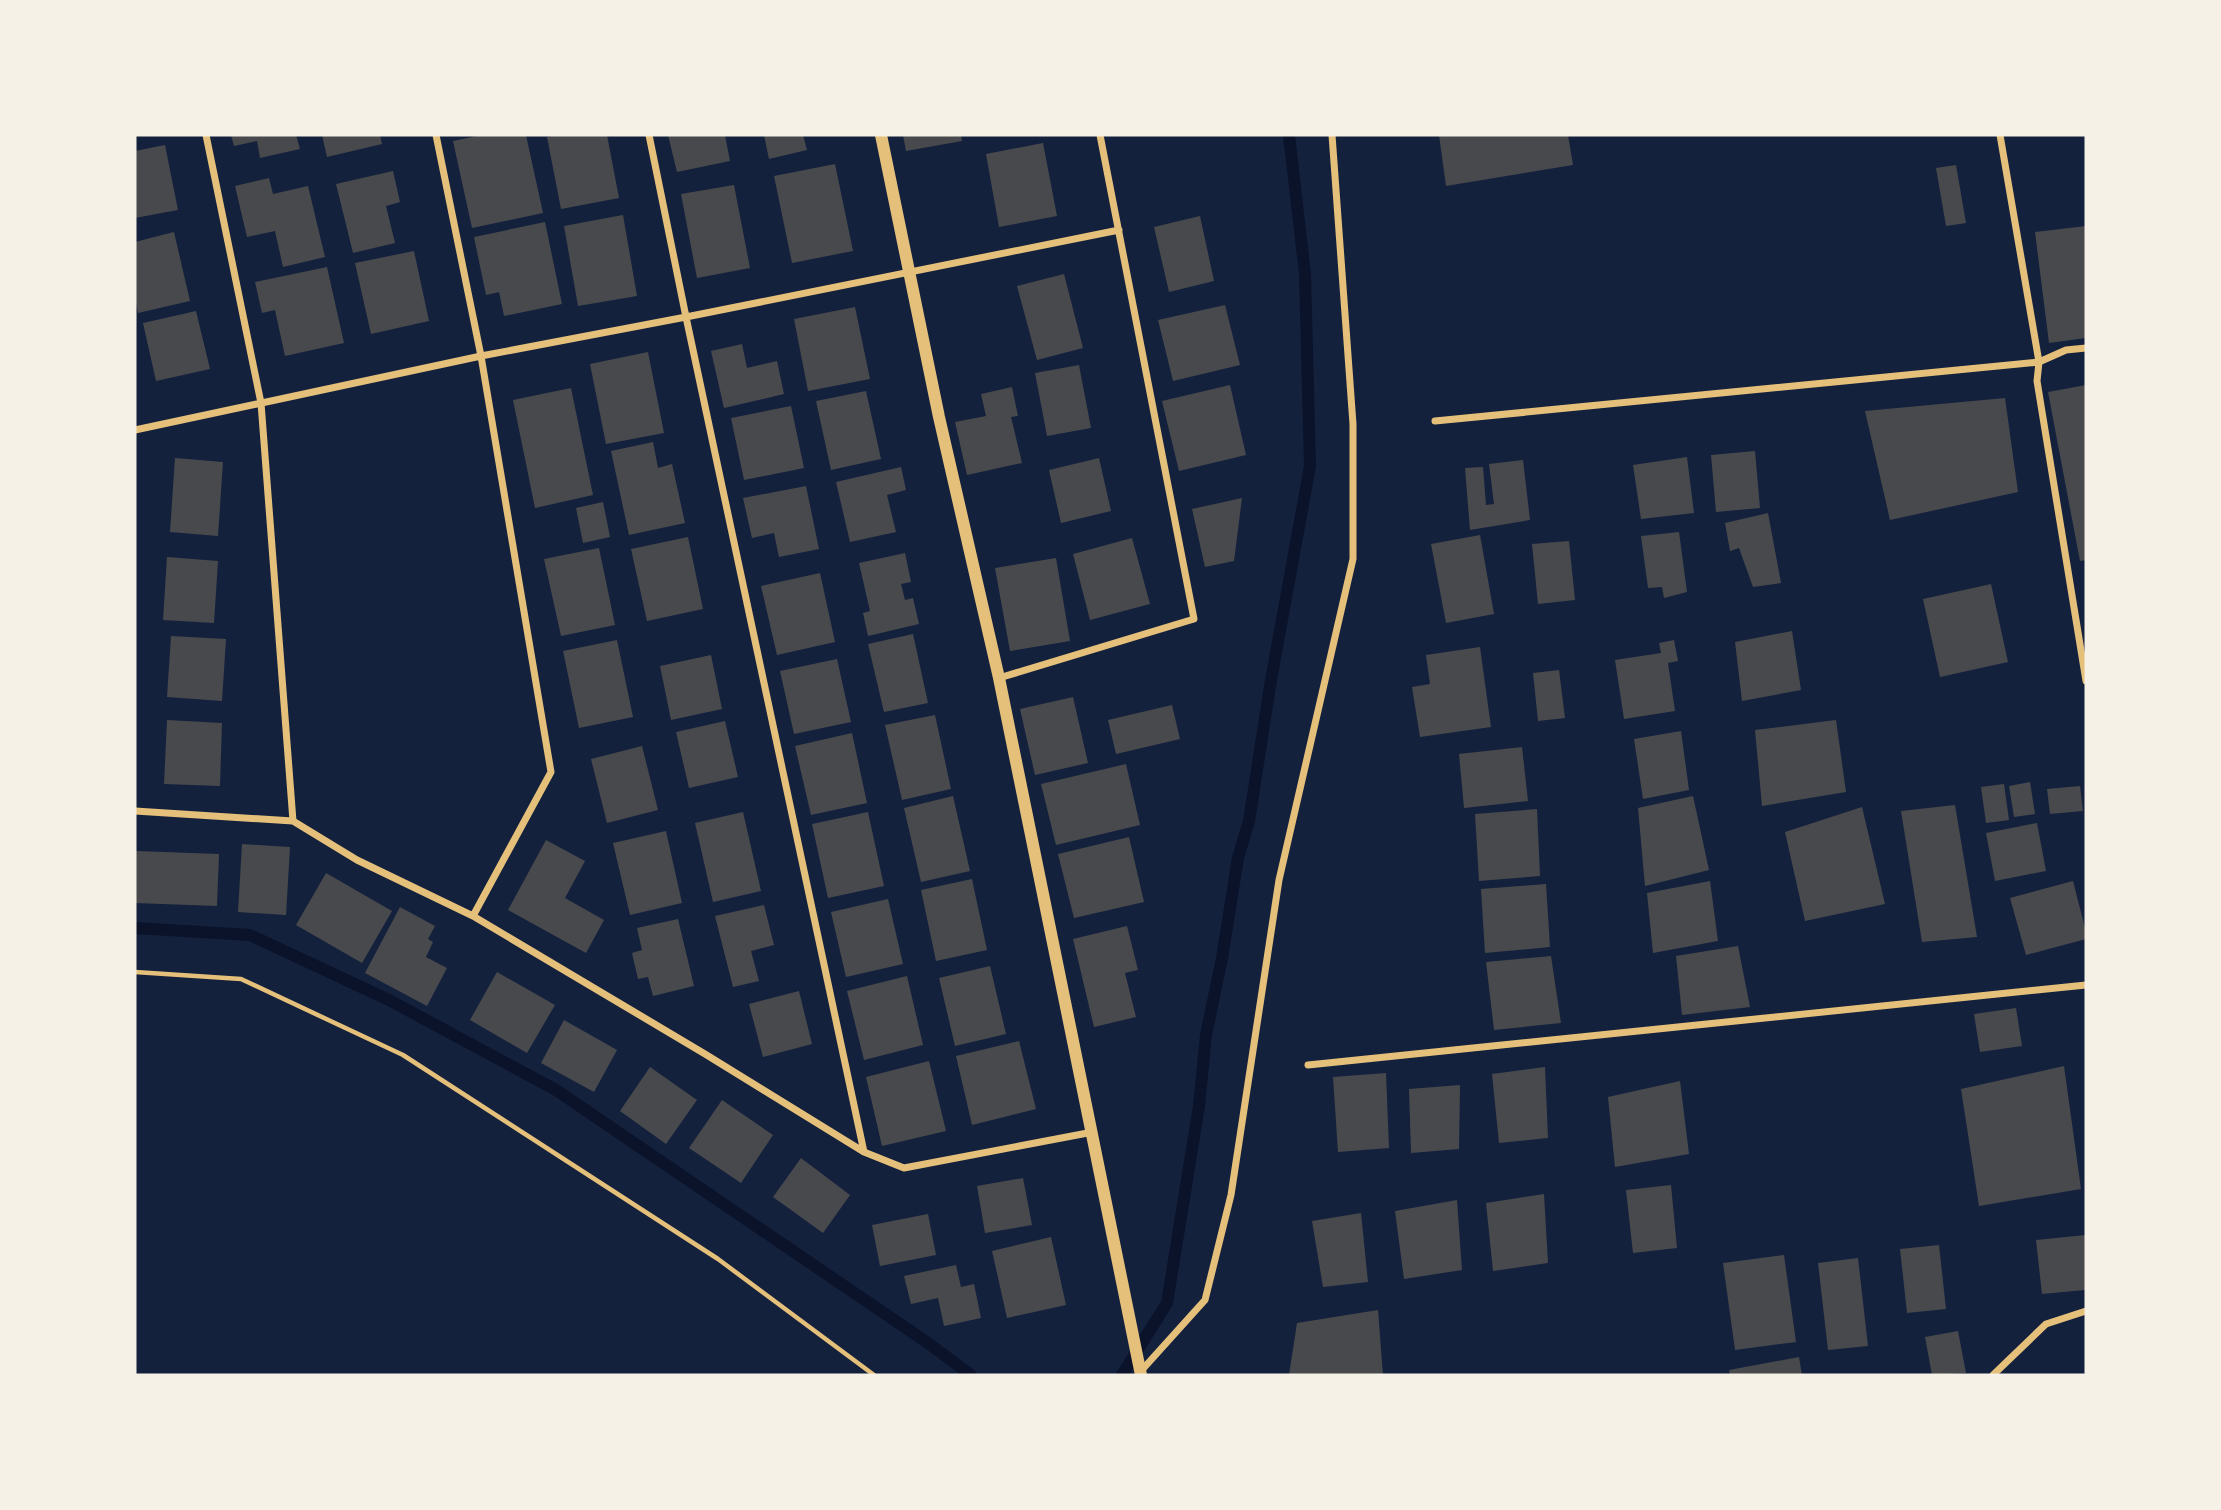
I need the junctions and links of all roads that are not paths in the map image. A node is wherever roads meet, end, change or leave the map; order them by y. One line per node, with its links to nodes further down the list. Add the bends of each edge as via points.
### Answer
1 (206, 135): 14 (street)
2 (436, 135): 12 (street)
3 (649, 135): 10 (street)
4 (881, 135): 9 (street)
5 (1100, 135): 8 (street)
6 (1332, 135): 27 (street, via 1353,425 1353,559 1279,880 1231,1195 1205,1300)
7 (2000, 135): 13 (street)
8 (1119, 230): 9 (street); 17 (street, via 1194,619)
9 (910, 272): 10 (street); 17 (street)
10 (686, 317): 12 (street); 25 (street)
11 (2086, 348): 13 (street, via 2066,350)
12 (481, 356): 14 (street); 21 (street, via 551,772)
13 (2039, 362): 15 (street); 18 (street, via 2037,381)
14 (261, 403): 16 (street); 20 (street)
15 (1435, 421)
16 (135, 430)
17 (999, 678): 24 (street)
18 (2086, 681)
19 (135, 811): 20 (street)
20 (293, 821): 21 (street, via 357,860)
21 (473, 916): 25 (street)
22 (2086, 985): 23 (street)
23 (1308, 1065)
24 (1093, 1132): 25 (street, via 904,1168); 27 (street)
25 (864, 1152)
26 (2086, 1311): 28 (street, via 2046,1324)
27 (1141, 1372)
28 (1993, 1375)

